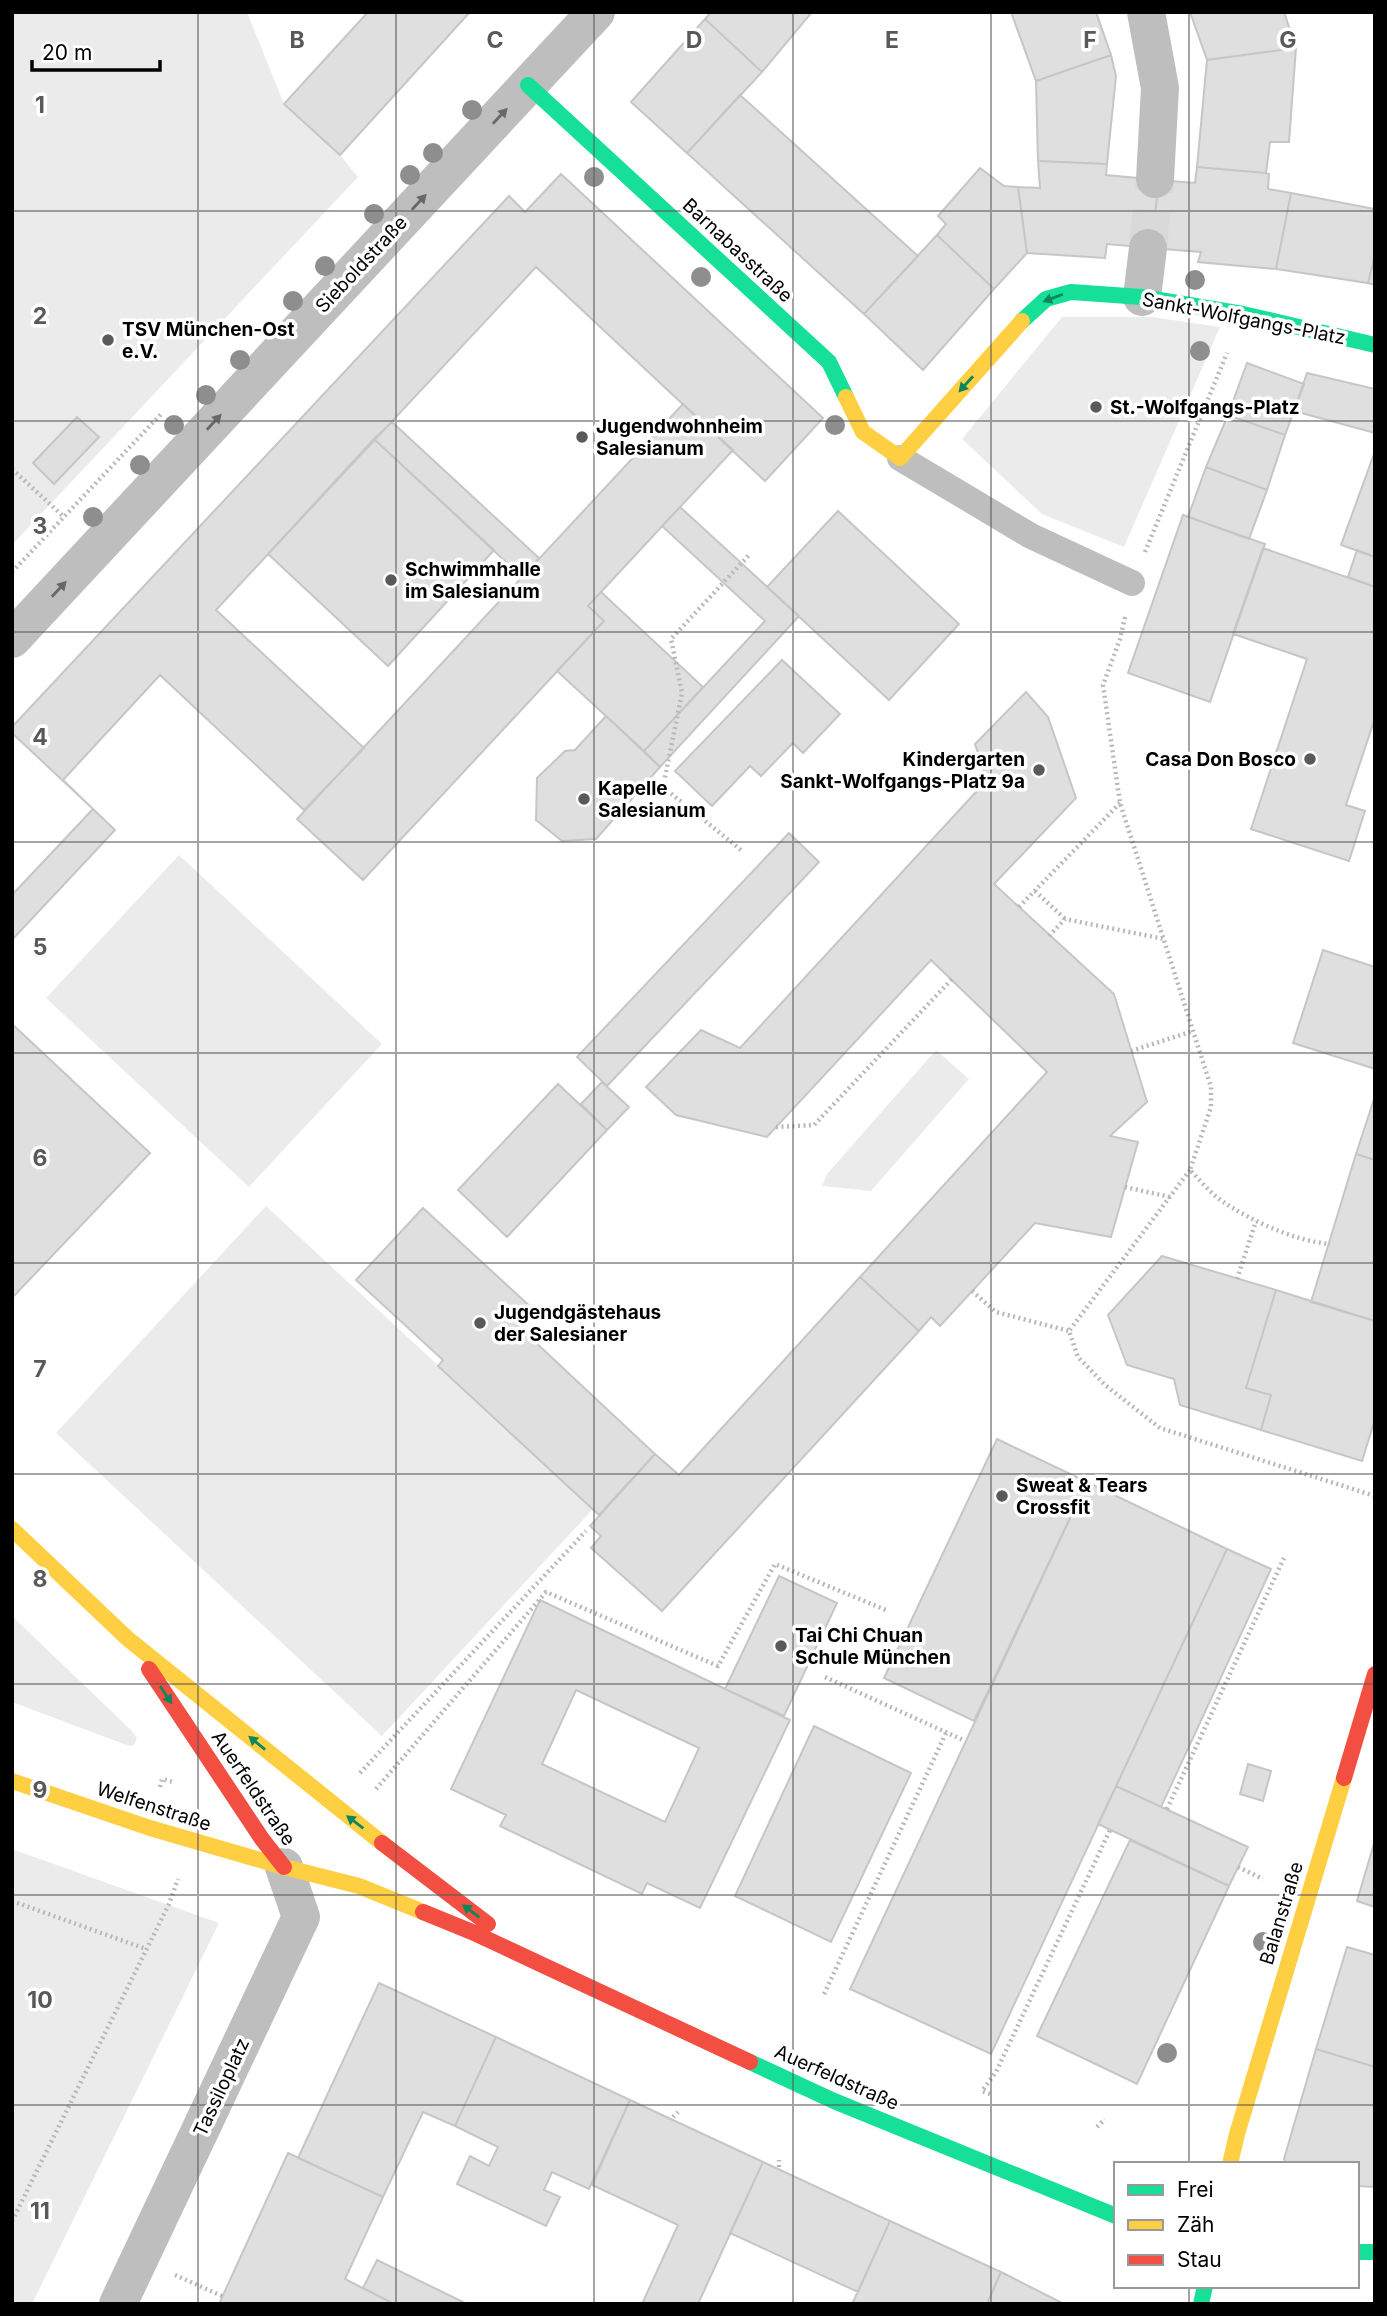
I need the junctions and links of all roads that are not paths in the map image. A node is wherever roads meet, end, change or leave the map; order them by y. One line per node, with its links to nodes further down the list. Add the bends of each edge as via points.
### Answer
1 (596, 12): 3 (street, Sieboldstraße)
2 (1146, 12): 4 (street, via 1160,88)
3 (528, 85): 8 (street, Barnabasstraße, via 829,362 863,432); 10 (street, Sieboldstraße, one-way to 3)
4 (1155, 179)
5 (1148, 248): 6 (street)
6 (1142, 297): 7 (street, Sankt-Wolfgangs-Platz, via 1243,314); 8 (street, Sankt-Wolfgangs-Platz, one-way to 8, via 1071,292 1046,299)
7 (1375, 345)
8 (900, 458): 9 (lane, via 1031,536)
9 (1132, 583)
10 (12, 639)
11 (12, 1529): 12 (street, Auerfeldstraße)
12 (128, 1639): 15 (street, Auerfeldstraße, one-way to 15); 16 (street, Auerfeldstraße, one-way to 12)
13 (1375, 1674): 17 (street, Balanstraße)
14 (12, 1781): 15 (street, Welfenstraße)
15 (284, 1867): 16 (street, Auerfeldstraße, via 359,1886); 19 (street, Tassiloplatz, via 301,1917)
16 (545, 1968): 18 (street, Auerfeldstraße, via 834,2101)
17 (1230, 2162)
18 (1114, 2215)
19 (118, 2304)

